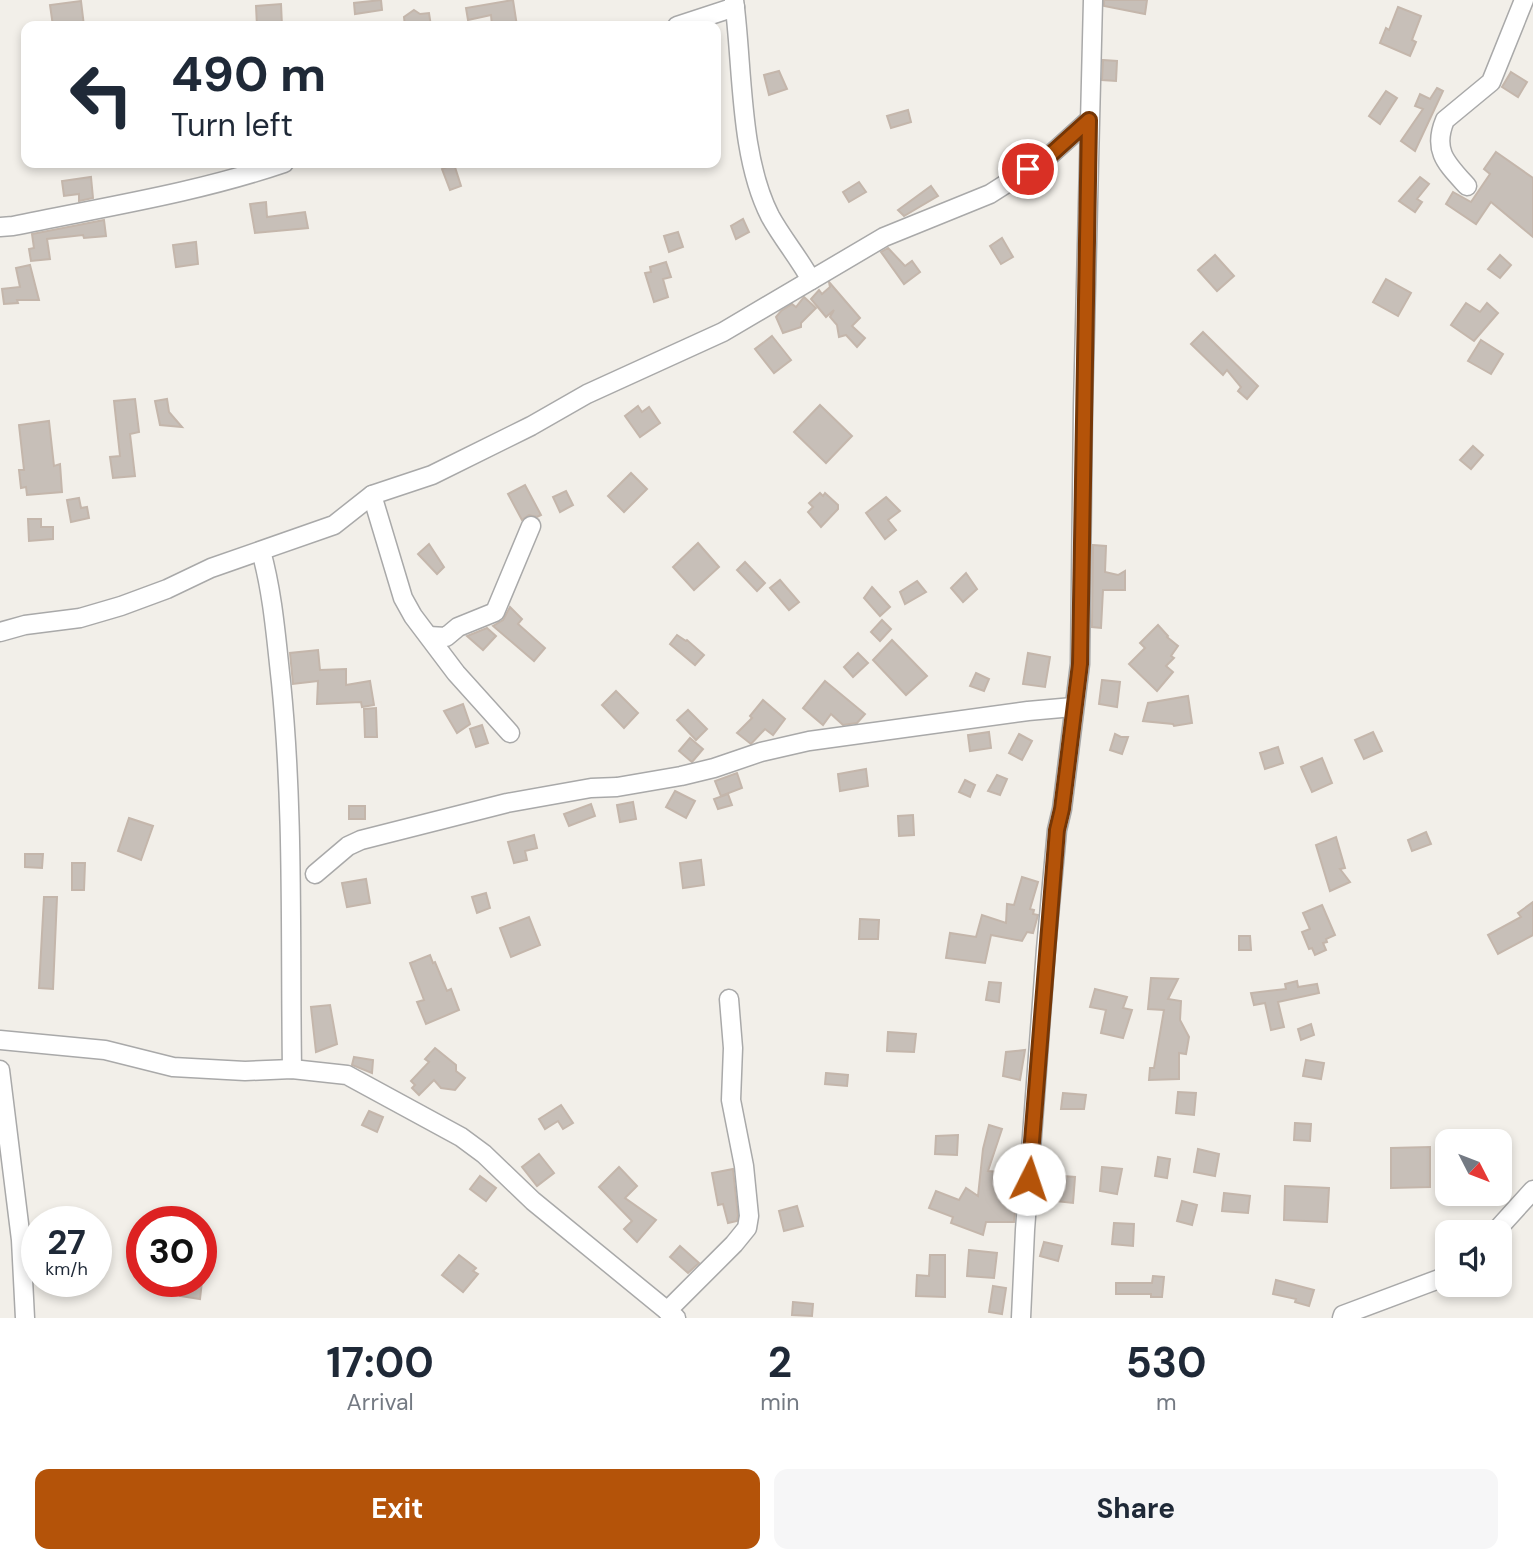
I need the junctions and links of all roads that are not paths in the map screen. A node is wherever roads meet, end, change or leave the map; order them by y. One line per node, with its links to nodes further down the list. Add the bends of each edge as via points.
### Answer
1 (1093, 0): 5 (street)
2 (734, 3): 4 (street); 9 (street, via 742,96 758,185 771,217)
3 (1526, 5): 7 (street, via 1491,82 1442,127 1438,143 1444,159)
4 (689, 21)
5 (1089, 120): 9 (street, via 1048,157 989,194 884,237); 15 (street, via 1080,664)
6 (269, 168): 8 (street, via 139,201)
7 (1467, 186)
8 (0, 227)
9 (811, 279): 10 (street, via 723,332 587,394 432,474)
10 (372, 495): 12 (street, via 334,525); 14 (street, via 403,597)
11 (531, 526): 14 (street, via 495,612 446,637)
12 (261, 551): 13 (street, via 121,606); 20 (street, via 272,600 286,737)
13 (0, 632)
14 (429, 636): 16 (street)
15 (1073, 707): 17 (street, via 809,741 681,776 507,803 361,840); 27 (street, via 1046,949)
16 (510, 733)
17 (315, 874)
18 (729, 999): 25 (street, via 731,1100 744,1166 747,1228)
19 (0, 1041): 20 (street, via 105,1049 173,1067)
20 (292, 1069): 25 (street, via 347,1075 461,1137)
21 (0, 1070): 26 (street, via 21,1240)
22 (1533, 1190): 23 (street)
23 (1506, 1220)
24 (1435, 1280): 28 (street)
25 (672, 1314)
26 (25, 1318)
27 (1021, 1318)
28 (1342, 1318)

